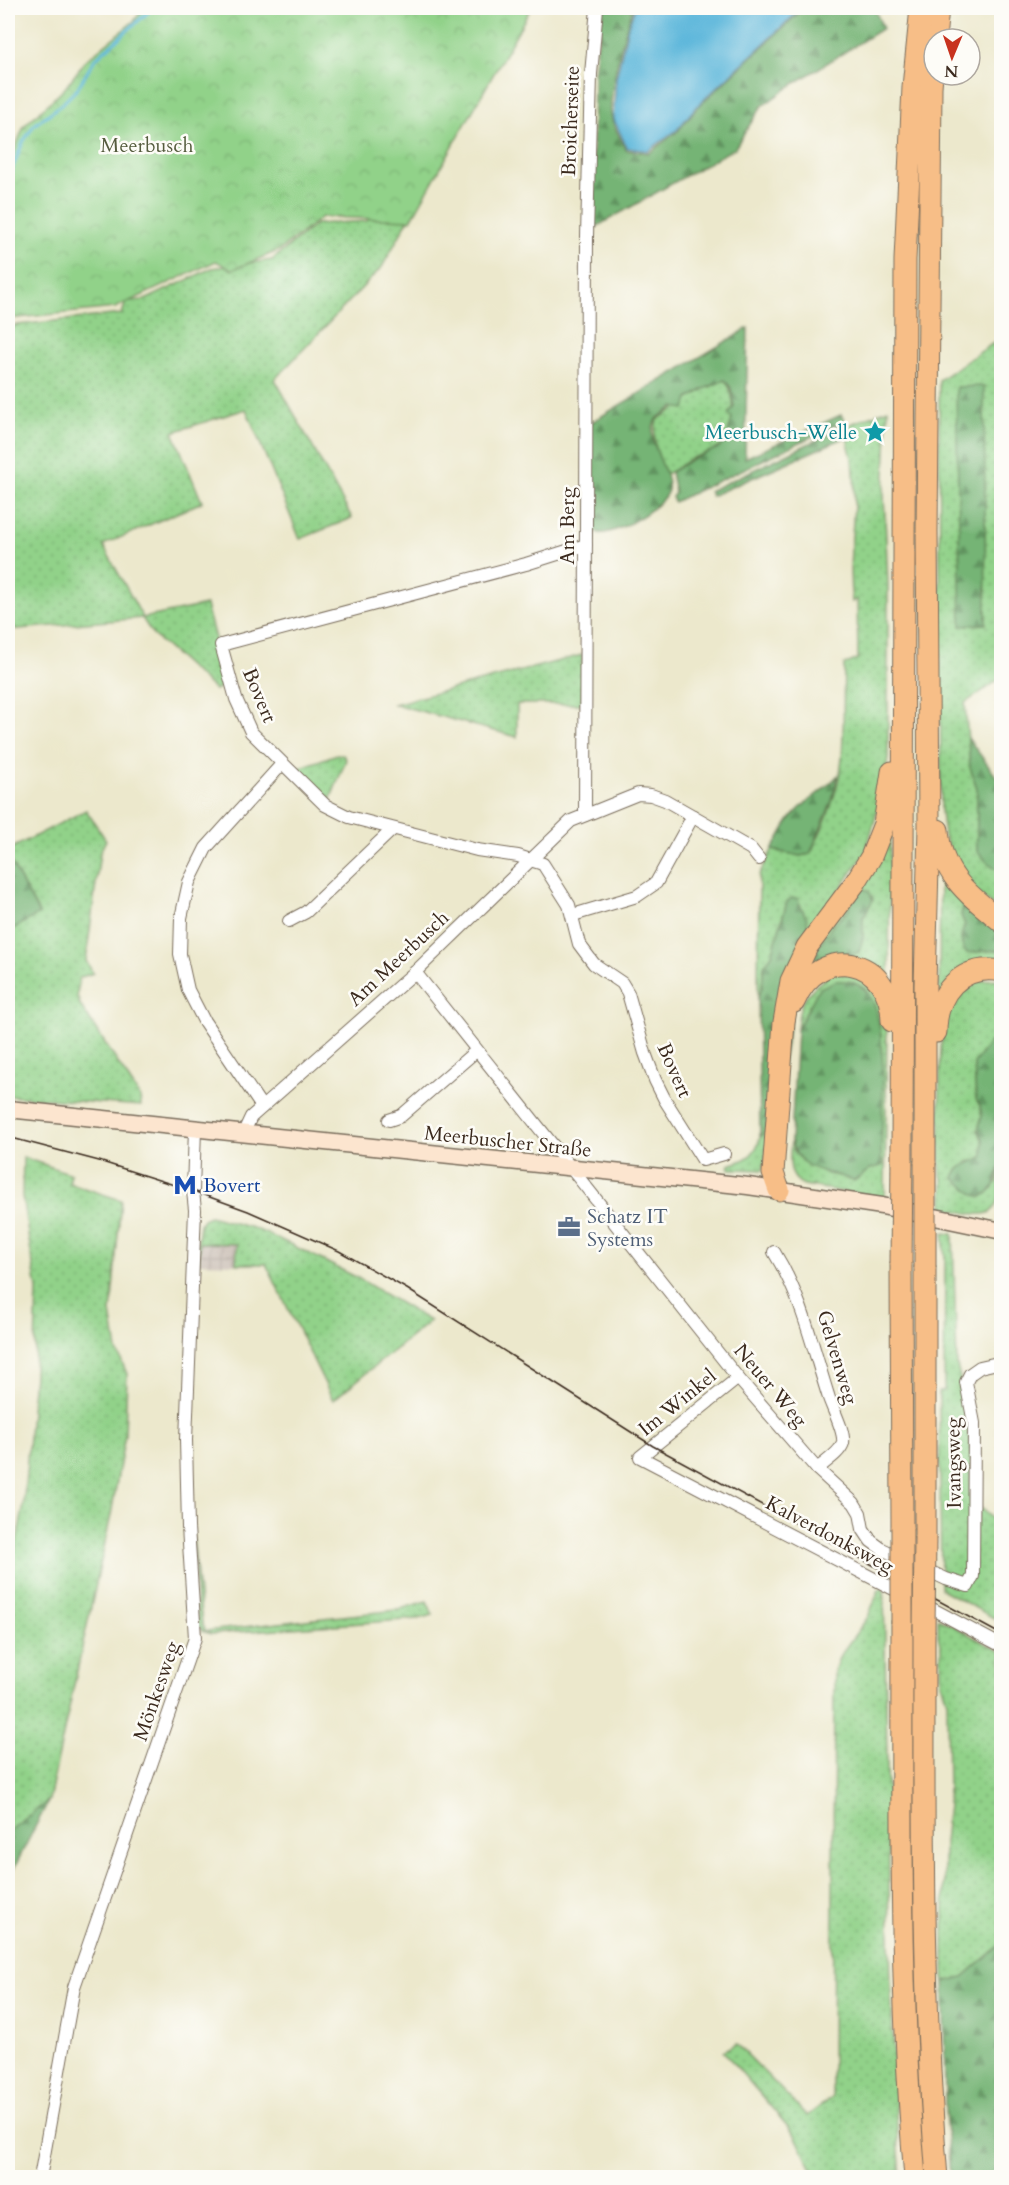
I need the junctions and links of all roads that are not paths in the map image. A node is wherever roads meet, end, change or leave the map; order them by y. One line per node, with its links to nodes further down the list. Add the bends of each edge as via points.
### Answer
1 (597, 8): 6 (street, Broicherseite, via 591,74)
2 (921, 8): 8 (highway, via 905,260)
3 (938, 8): 4 (highway)
4 (936, 27)
5 (931, 87): 9 (highway)
6 (587, 236): 7 (street, Am Berg)
7 (586, 545): 10 (street, Bovert, via 221,645 236,699 251,732); 11 (street, Am Berg)
8 (903, 694): 22 (highway); 31 (highway, via 894,730 892,783 884,824 871,857 807,947 791,981 784,1022 773,1173)
9 (929, 729): 18 (highway, via 937,752 938,833 945,863 957,883); 23 (highway)
10 (282, 764): 13 (street, Bovert, via 326,805 349,817); 24 (street, via 206,848 189,882 181,918 180,954 188,990 204,1021)
11 (585, 815): 12 (street, Am Meerbusch, via 644,794); 14 (street, Am Meerbusch, via 571,821)
12 (693, 816): 15 (street, Am Meerbusch, via 751,849); 16 (street, via 656,883 637,896)
13 (393, 829): 14 (street, Bovert); 17 (street, via 306,912)
14 (530, 859): 16 (street, Bovert, via 543,864); 20 (street, Am Meerbusch)
15 (759, 860)
16 (573, 915): 29 (street, Bovert, via 579,944 587,956 622,983 628,993 645,1053 665,1101 703,1160)
17 (289, 921)
18 (1002, 922)
19 (1002, 971): 23 (highway, via 969,974 944,994 936,1026 936,1077)
20 (415, 972): 21 (street, Neuer Weg); 24 (street, Am Meerbusch)
21 (476, 1051): 26 (street, via 401,1116); 30 (street, Neuer Weg)
22 (902, 1087): 31 (highway, via 894,1072 888,993 879,980 869,971 844,964 815,972 799,991 790,1018 786,1174); 40 (highway, bridge, via 902,1882)
23 (925, 1096): 41 (highway, bridge, via 926,1987)
24 (262, 1107): 28 (street, Am Meerbusch, via 247,1122)
25 (8, 1109): 27 (main road, Meerbuscher Straße)
26 (388, 1120)
27 (195, 1128): 28 (main road, Meerbuscher Straße); 42 (street, Mönkesweg, via 186,1440 195,1638 74,1987)
28 (243, 1134): 30 (main road, Meerbuscher Straße)
29 (724, 1154)
30 (570, 1168): 31 (main road, Meerbuscher Straße); 35 (street, Neuer Weg)
31 (779, 1190): 32 (main road, Meerbuscher Straße)
32 (1002, 1231)
33 (774, 1252): 37 (street, Gelvenweg, via 805,1315 843,1436 840,1449)
34 (1002, 1362): 38 (street, Ivangsweg, via 980,1367 966,1382 974,1424 973,1576)
35 (738, 1378): 36 (street, Im Winkel); 37 (street, Neuer Weg)
36 (640, 1457): 39 (street, Kalverdonksweg)
37 (817, 1469): 38 (street, Neuer Weg, via 854,1503 871,1541 946,1580)
38 (968, 1586)
39 (1002, 1646)
40 (914, 2170)
41 (937, 2170)
42 (40, 2178)

